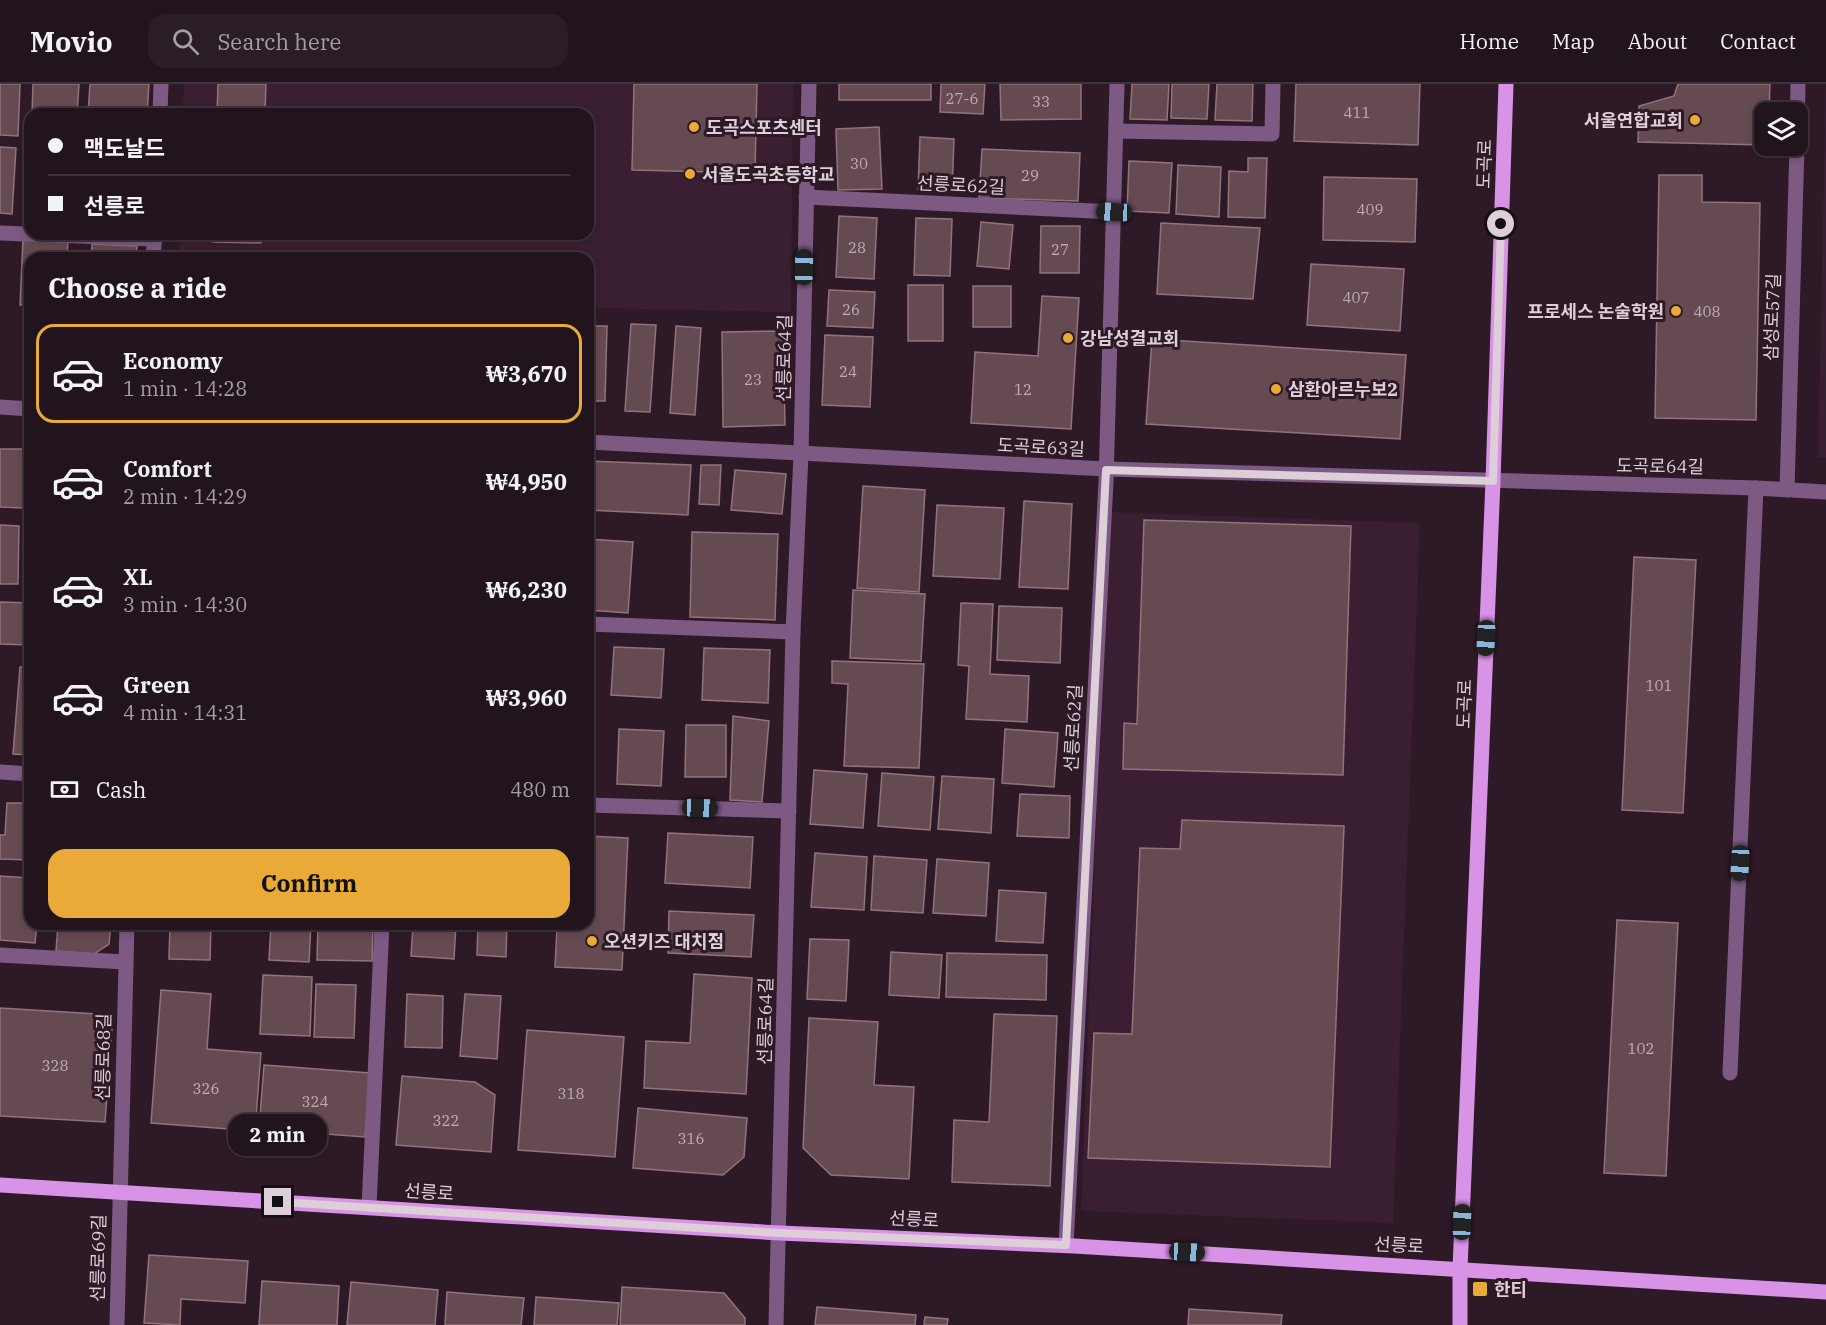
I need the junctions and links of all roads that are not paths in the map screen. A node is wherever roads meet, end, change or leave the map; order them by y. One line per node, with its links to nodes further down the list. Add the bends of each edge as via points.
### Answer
1 (161, 84): 8 (street)
2 (809, 84): 11 (street, 선릉로64길)
3 (1117, 84): 9 (street, 선릉로62길)
4 (1273, 84): 9 (street, via 1272,134)
5 (1506, 84): 20 (main road, 도곡로)
6 (1798, 84): 7 (street)
7 (1798, 102)
8 (159, 108)
9 (1116, 131): 12 (street, 선릉로62길)
10 (1797, 156): 22 (street, 삼성로57길)
11 (806, 197): 12 (street, 선릉로62길); 18 (street, 선릉로64길)
12 (1114, 212): 19 (street, 선릉로62길)
13 (0, 233): 14 (street)
14 (24, 234)
15 (0, 407): 16 (street)
16 (24, 409)
17 (594, 442): 18 (street, 도곡로63길)
18 (801, 454): 19 (street, 도곡로63길); 25 (street, 선릉로64길)
19 (1106, 470): 20 (street, 도곡로63길); 39 (street, 선릉로62길)
20 (1493, 481): 21 (street, 도곡로64길); 40 (main road, 도곡로)
21 (1756, 488): 22 (street, 도곡로64길); 34 (street)
22 (1787, 490): 23 (street, 도곡로64길)
23 (1826, 492)
24 (594, 624): 25 (street)
25 (793, 632): 29 (street, 선릉로64길)
26 (0, 772): 27 (street)
27 (24, 774)
28 (594, 804): 29 (street)
29 (789, 811): 38 (street, 선릉로64길)
30 (127, 930): 33 (street, 선릉로68길)
31 (382, 930): 37 (street)
32 (0, 955): 33 (street)
33 (125, 962): 36 (street, 선릉로68길)
34 (1730, 1073)
35 (0, 1185): 36 (main road, 선릉로)
36 (119, 1192): 37 (main road, 선릉로); 42 (street, 선릉로69길)
37 (369, 1207): 38 (main road, 선릉로)
38 (780, 1233): 39 (main road, 선릉로); 43 (street, 선릉로64길)
39 (1066, 1245): 40 (main road, 선릉로)
40 (1460, 1269): 41 (main road, 선릉로); 44 (main road, 도곡로)
41 (1826, 1292)
42 (117, 1325)
43 (776, 1325)
44 (1460, 1325)

